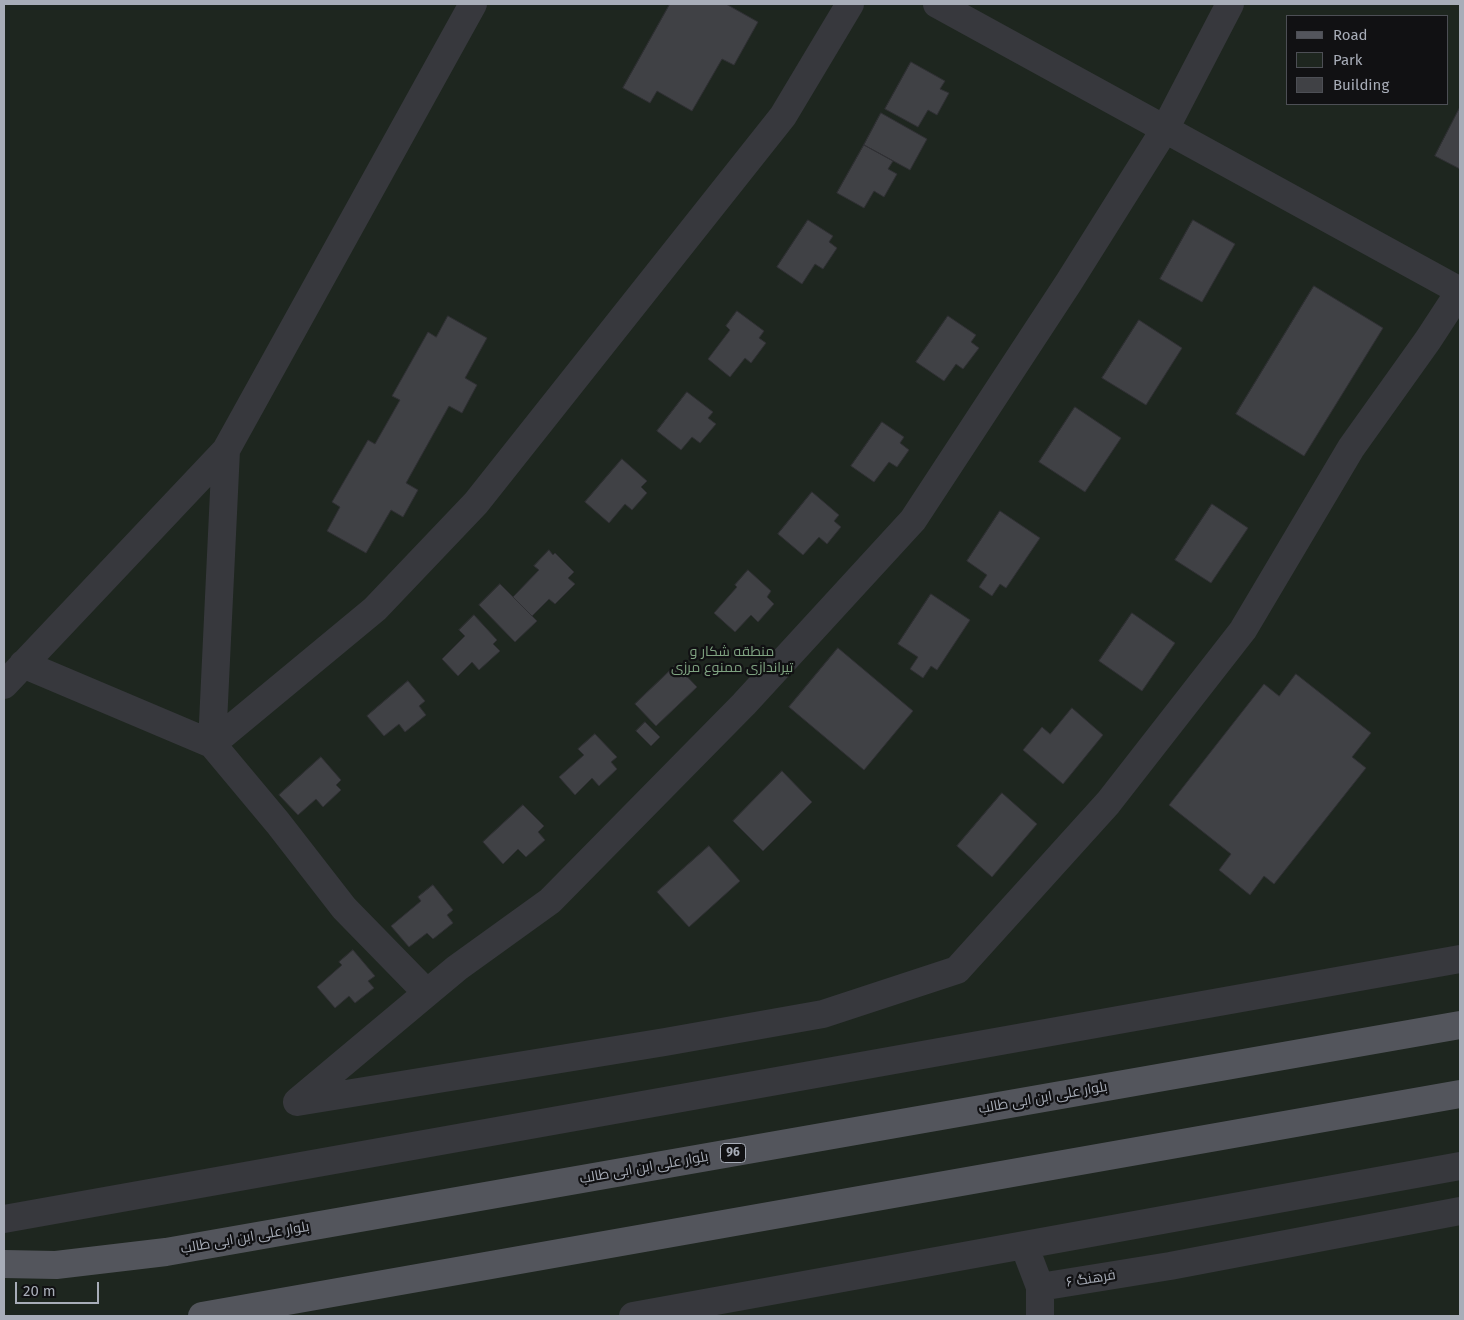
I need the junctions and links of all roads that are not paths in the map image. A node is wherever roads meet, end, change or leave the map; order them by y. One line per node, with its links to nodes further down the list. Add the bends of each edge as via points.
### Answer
1 (473, 4): 7 (street)
2 (850, 4): 10 (street, via 783,116 476,503 375,608)
3 (937, 4): 5 (street)
4 (1230, 4): 5 (street)
5 (1165, 129): 6 (street); 12 (street, via 1070,282 913,520 744,704 550,901)
6 (1460, 291): 12 (street, via 1351,448 1243,630 1108,802 957,970 823,1014 297,1102)
7 (226, 450): 8 (street); 10 (street)
8 (23, 664): 9 (street); 10 (street)
9 (4, 685)
10 (212, 744): 12 (street, via 344,908)
11 (1460, 959): 17 (street)
12 (427, 993)
13 (1460, 1025): 19 (main road, بلوار علی ابن ابی طالب / 96, via 166,1252 56,1265)
14 (1460, 1094): 21 (main road)
15 (1460, 1166): 18 (street)
16 (1460, 1211): 20 (street, فرهنگ ۶)
17 (4, 1219)
18 (1024, 1245): 20 (street); 22 (street)
19 (4, 1264)
20 (1040, 1287): 23 (street)
21 (202, 1316)
22 (633, 1316)
23 (1040, 1316)

